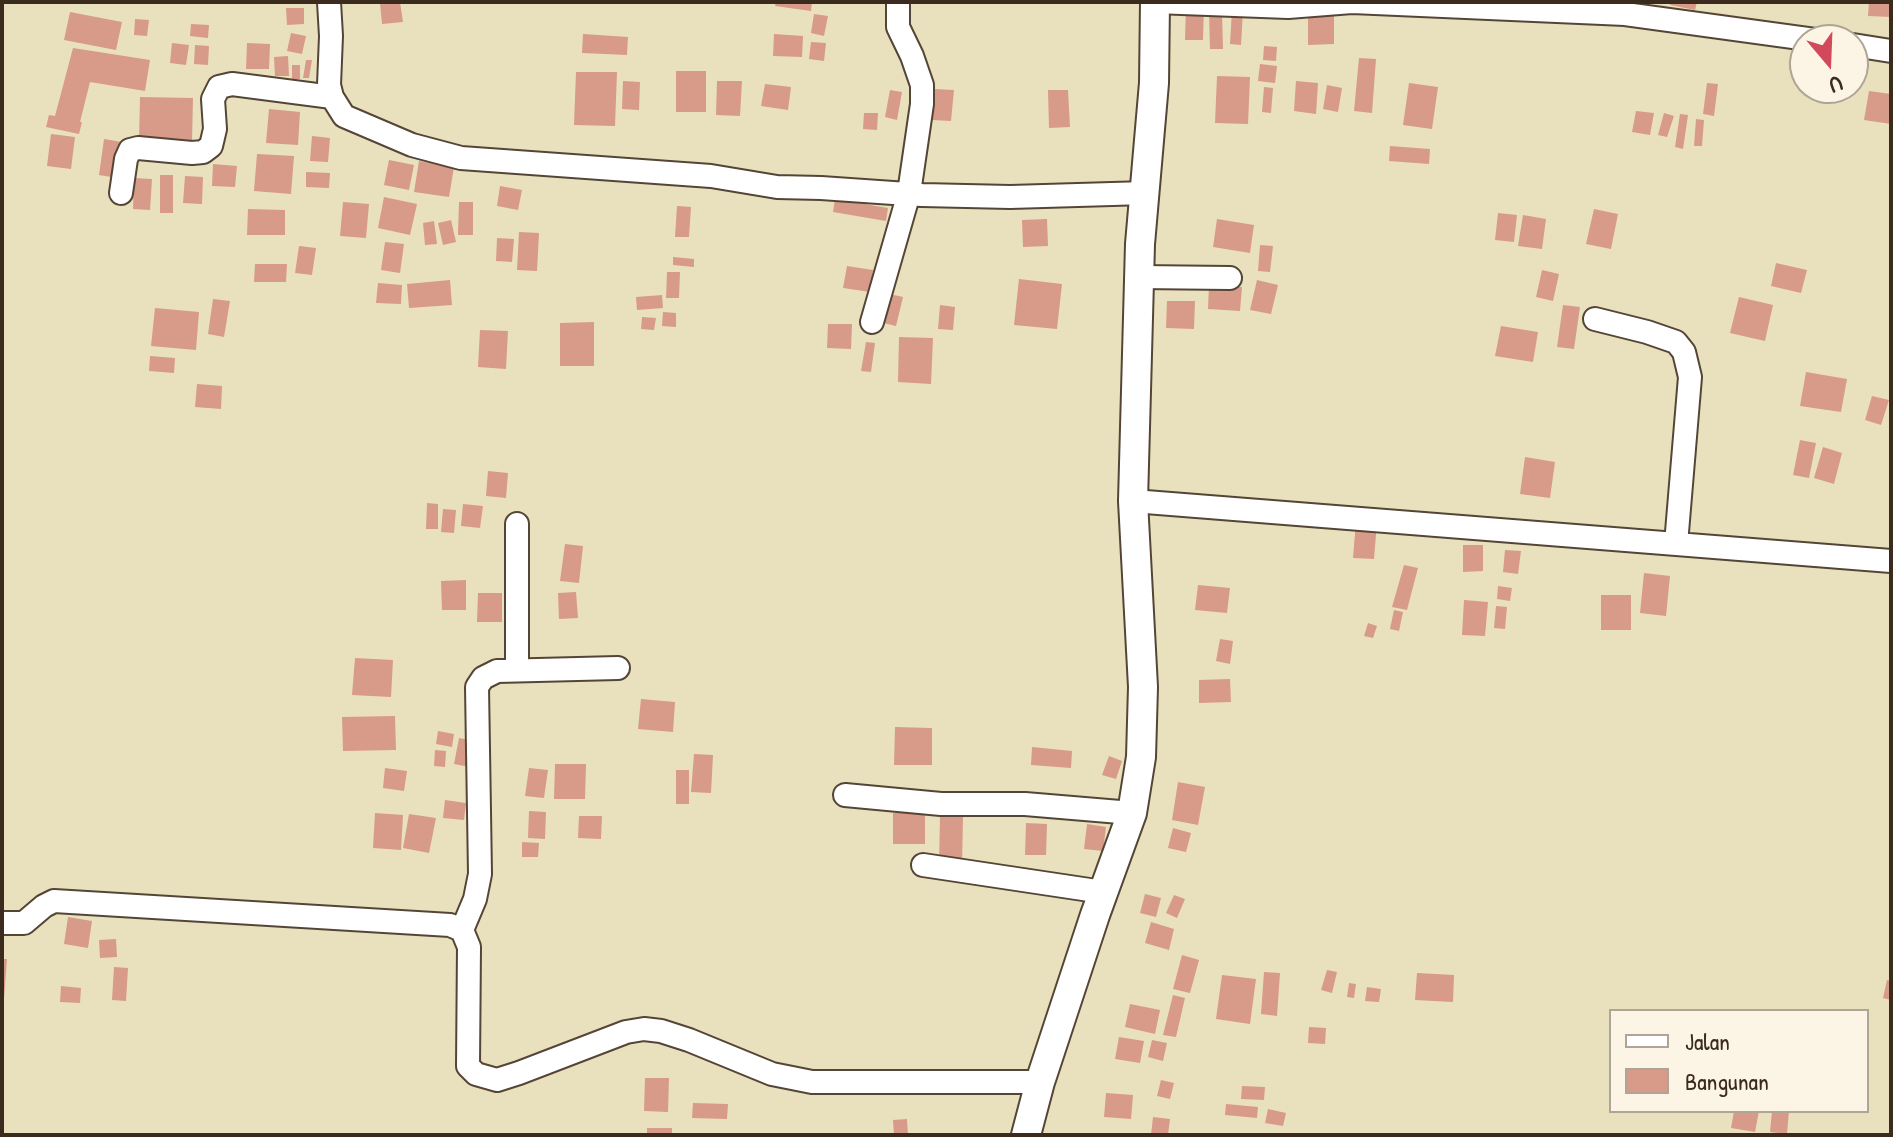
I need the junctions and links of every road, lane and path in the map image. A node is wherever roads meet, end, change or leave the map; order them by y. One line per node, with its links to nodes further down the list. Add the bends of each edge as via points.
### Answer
1 (329, 2): 7 (street)
2 (898, 2): 9 (street, via 898,27 922,85)
3 (1155, 2): 4 (street, via 1288,7 1352,2 1625,14); 10 (main road)
4 (1789, 36)
5 (1869, 48): 6 (street)
6 (1891, 51)
7 (332, 97): 8 (street, via 232,84 219,87 213,99 211,146 192,153 130,150); 9 (street, via 344,116 412,145 461,158 711,176 777,187)
8 (121, 193)
9 (909, 193): 10 (street); 14 (street)
10 (1146, 193): 11 (main road)
11 (1139, 277): 12 (street); 15 (main road)
12 (1230, 278)
13 (1595, 319): 17 (street, via 1676,342 1684,352 1690,377)
14 (872, 322)
15 (1133, 501): 17 (street); 22 (main road, via 1143,687 1141,757)
16 (517, 524): 20 (street)
17 (1676, 544): 18 (street)
18 (1891, 561)
19 (618, 668): 20 (street)
20 (517, 670): 26 (street, via 497,671 477,687 480,874)
21 (845, 795): 22 (street)
22 (1132, 813): 24 (main road)
23 (923, 865): 24 (street)
24 (1103, 892): 27 (main road)
25 (2, 923): 26 (street, via 24,923 54,901 450,925)
26 (462, 930): 27 (street, via 469,947 468,1066 487,1078 497,1080 644,1029 689,1040 772,1074 812,1082)
27 (1040, 1082): 28 (main road)
28 (1026, 1135)

